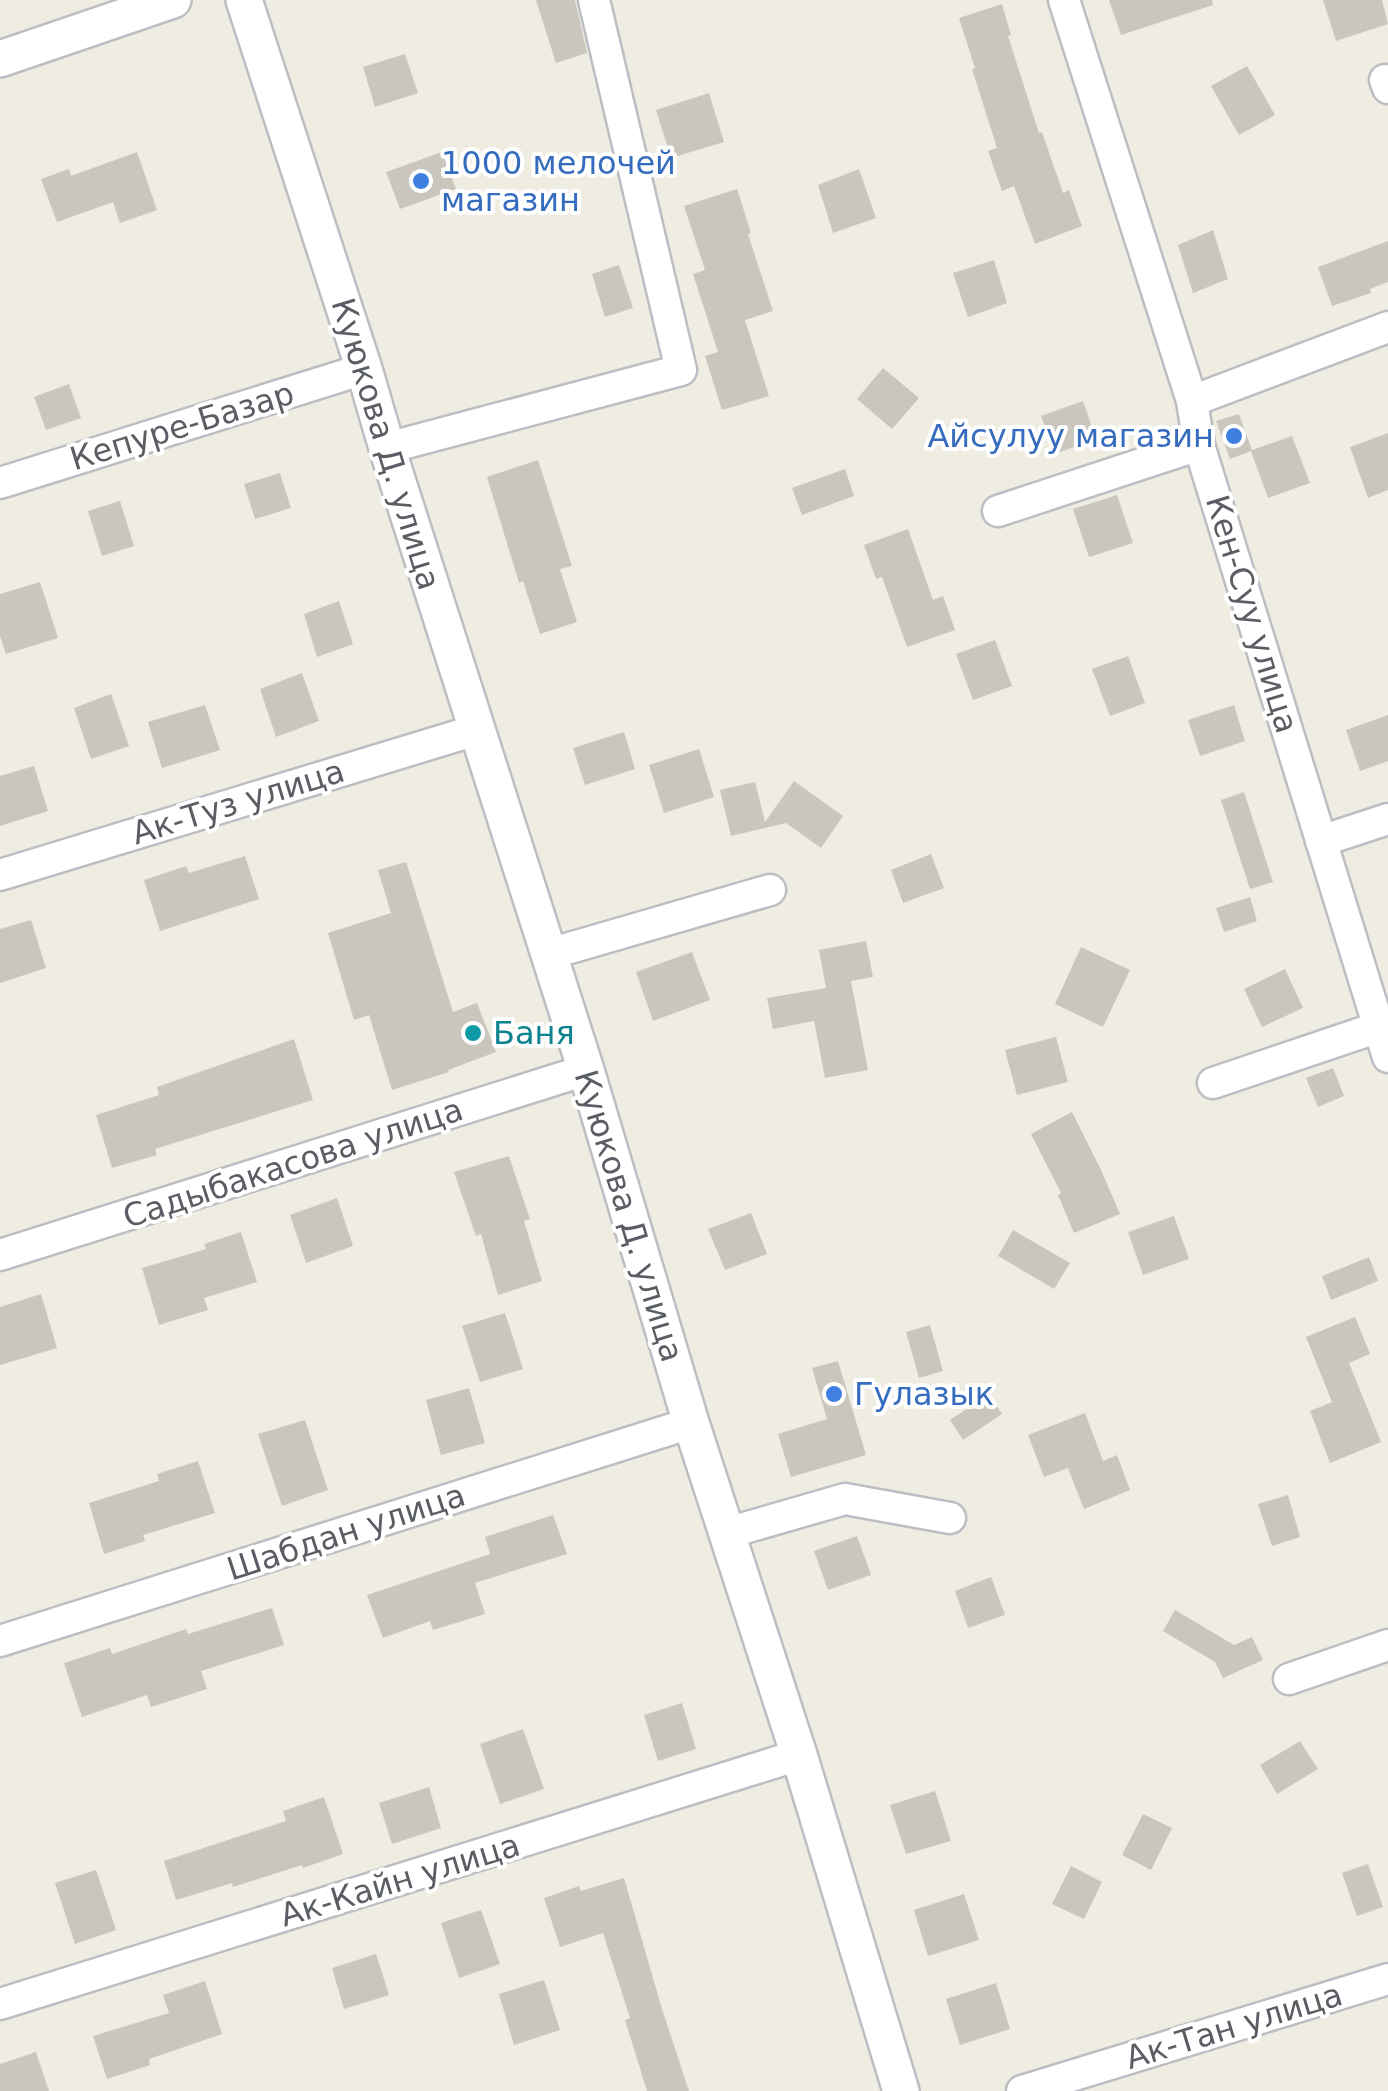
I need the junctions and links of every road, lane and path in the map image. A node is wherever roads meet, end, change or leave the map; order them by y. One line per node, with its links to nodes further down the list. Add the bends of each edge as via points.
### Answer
1 (174, 0): 5 (street)
2 (244, 0): 7 (street, Куюкова Д. улица)
3 (594, 0): 10 (street, via 682,370)
4 (1064, 0): 8 (street, Кен-Суу улица)
5 (0, 59)
6 (1388, 327): 8 (street)
7 (364, 369): 10 (street, Куюкова Д. улица); 11 (street, Кепуре-Базар)
8 (1192, 401): 9 (street, Кен-Суу улица)
9 (1200, 445): 12 (street); 15 (street, Кен-Суу улица)
10 (387, 448): 13 (street, Куюкова Д. улица)
11 (0, 483)
12 (998, 511)
13 (476, 730): 16 (street, Ак-Туз улица); 18 (street, Куюкова Д. улица)
14 (1388, 819): 15 (street)
15 (1321, 841): 19 (street, Кен-Суу улица)
16 (0, 875)
17 (770, 890): 18 (street)
18 (549, 954): 20 (street, Куюкова Д. улица)
19 (1383, 1042): 21 (street)
20 (586, 1070): 22 (street, Садыбакасова улица); 23 (street, Куюкова Д. улица)
21 (1212, 1084)
22 (0, 1255)
23 (691, 1423): 25 (street, Куюкова Д. улица); 26 (street, Шабдан улица)
24 (950, 1518): 25 (street, via 844,1499)
25 (727, 1533): 29 (street, Куюкова Д. улица)
26 (0, 1641)
27 (1388, 1645): 28 (street)
28 (1289, 1678)
29 (799, 1756): 31 (street, Ак-Кайн улица); 32 (street, Куюкова Д. улица)
30 (1388, 1978): 33 (street, Ак-Тан улица)
31 (0, 2004)
32 (900, 2091)
33 (1022, 2091)

